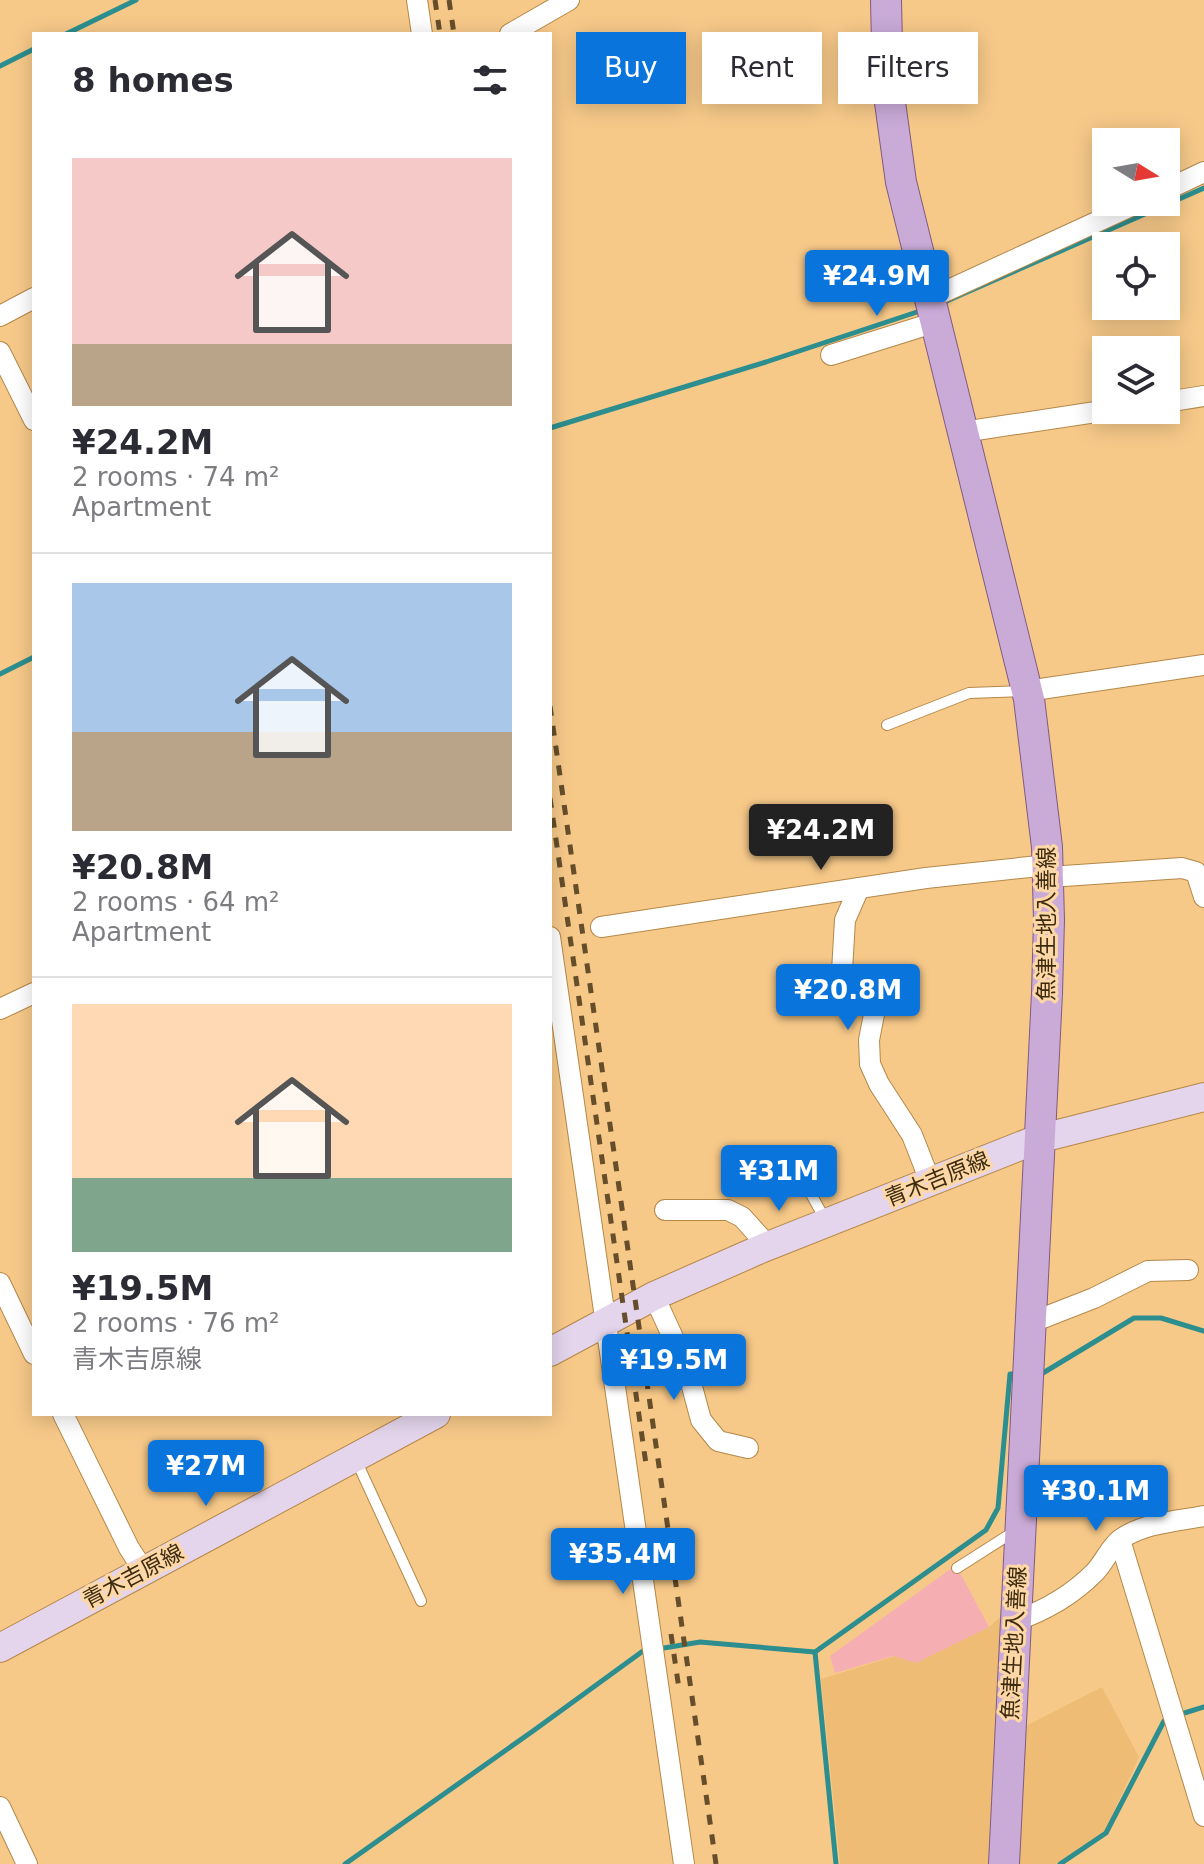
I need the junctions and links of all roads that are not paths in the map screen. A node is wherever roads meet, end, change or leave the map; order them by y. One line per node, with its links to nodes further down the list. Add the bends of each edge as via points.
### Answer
1 (417, 0): 4 (street)
2 (569, 0): 5 (street)
3 (886, 0): 10 (main road, 魚津生地入善線, via 896,151)
4 (422, 32)
5 (513, 32)
6 (1204, 172): 7 (street)
7 (1180, 183)
8 (1113, 216): 10 (street)
9 (32, 299): 11 (street)
10 (933, 310): 13 (street); 18 (main road, 魚津生地入善線)
11 (0, 316)
12 (0, 352): 17 (street)
13 (831, 355)
14 (1204, 396): 15 (street)
15 (1180, 400)
16 (1092, 413): 18 (street)
17 (32, 416)
18 (963, 432): 20 (main road, 魚津生地入善線)
19 (1204, 665): 20 (street)
20 (1027, 691): 21 (lane, via 969,693); 22 (main road, 魚津生地入善線)
21 (887, 725)
22 (1048, 871): 23 (street); 24 (street, via 1182,868 1196,872); 30 (main road, 魚津生地入善線)
23 (859, 888): 25 (street); 32 (street, via 845,920 842,971 878,994 870,1064 912,1135)
24 (1204, 897)
25 (601, 927)
26 (552, 951): 39 (street)
27 (32, 994): 28 (street)
28 (0, 1009)
29 (1204, 1097): 30 (main road, 青木吉原線)
30 (1038, 1139): 32 (main road, 青木吉原線); 40 (main road, 魚津生地入善線)
31 (799, 1163): 34 (lane)
32 (930, 1181): 34 (main road, 青木吉原線)
33 (665, 1210): 35 (street, via 728,1210 742,1217)
34 (826, 1223): 35 (main road, 青木吉原線)
35 (768, 1246): 38 (main road, 青木吉原線)
36 (1188, 1270): 40 (street, via 1148,1271)
37 (0, 1283): 41 (street)
38 (654, 1296): 39 (main road, 青木吉原線); 45 (street, via 687,1368 701,1420 718,1441)
39 (605, 1321): 42 (main road, 青木吉原線); 58 (street)
40 (1030, 1323): 48 (main road, 魚津生地入善線)
41 (32, 1350)
42 (552, 1351)
43 (64, 1416): 51 (street)
44 (431, 1416): 46 (main road, 青木吉原線)
45 (748, 1448)
46 (356, 1458): 51 (main road, 青木吉原線); 52 (lane)
47 (1204, 1516): 49 (street, via 1137,1530)
48 (1020, 1528): 50 (lane); 53 (main road, 魚津生地入善線)
49 (1120, 1540): 53 (street, via 1097,1571 1070,1593); 56 (street)
50 (957, 1568)
51 (144, 1571): 54 (main road, 青木吉原線)
52 (421, 1601)
53 (1015, 1621): 59 (main road, 魚津生地入善線)
54 (0, 1648)
55 (0, 1807): 57 (street)
56 (1204, 1816)
57 (27, 1864)
58 (684, 1864)
59 (1004, 1864)

